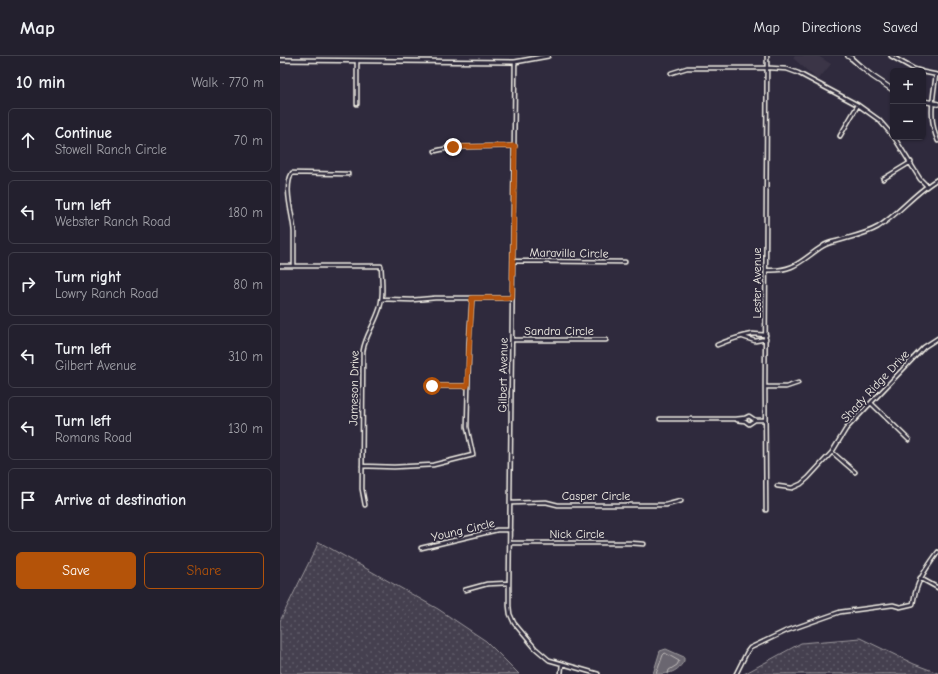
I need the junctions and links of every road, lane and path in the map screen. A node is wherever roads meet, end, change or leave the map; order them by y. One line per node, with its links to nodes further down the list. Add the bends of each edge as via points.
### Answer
1 (548, 56): 7 (street)
2 (768, 56): 9 (street, Lester Avenue)
3 (890, 56): 10 (street)
4 (849, 57): 8 (street)
5 (280, 60): 6 (street)
6 (357, 60): 7 (street); 17 (street)
7 (516, 62): 24 (street, Gilbert Avenue)
8 (860, 66): 14 (main road)
9 (768, 68): 12 (street, via 687,68); 19 (street, via 782,68 798,73); 35 (street, Lester Avenue)
10 (914, 68)
11 (926, 72): 13 (street)
12 (671, 73)
13 (937, 75): 16 (street)
14 (890, 88)
15 (926, 102): 16 (main road)
16 (932, 103): 18 (main road); 23 (street, via 933,125)
17 (357, 104)
18 (938, 104)
19 (858, 105): 20 (street); 21 (street)
20 (890, 132)
21 (840, 136)
22 (897, 140): 26 (street)
23 (938, 141)
24 (515, 146): 25 (street, via 453,147); 31 (street, Gilbert Avenue)
25 (435, 151)
26 (911, 162): 28 (street); 30 (street)
27 (348, 174): 34 (street, via 292,173 289,179 294,230)
28 (883, 179)
29 (938, 179): 30 (street)
30 (926, 185): 35 (street, via 869,232 824,245 792,267 779,271)
31 (513, 261): 32 (street, Maravilla Circle); 37 (street, Gilbert Avenue)
32 (625, 262)
33 (280, 266): 34 (street)
34 (294, 266): 38 (street, Jameson Drive, via 381,266)
35 (766, 270): 40 (street, Lester Avenue)
36 (472, 298): 37 (street); 38 (street); 47 (street)
37 (512, 298): 42 (street, Gilbert Avenue)
38 (382, 299): 56 (street, Jameson Drive, via 363,351)
39 (742, 337): 40 (street, via 754,334); 40 (street, via 755,340); 44 (street, via 735,337)
40 (766, 337): 48 (street, Lester Avenue)
41 (938, 338): 49 (street, Shady Ridge Drive, via 924,347)
42 (512, 340): 43 (street, Sandra Circle); 60 (street, Gilbert Avenue)
43 (606, 340)
44 (717, 345)
45 (798, 383): 48 (street, via 786,387)
46 (432, 386): 47 (street)
47 (467, 386): 56 (street, via 467,427 473,455 433,465)
48 (765, 387): 53 (street, Lester Avenue)
49 (871, 403): 54 (street); 55 (street, Shady Ridge Drive, via 846,429)
50 (660, 419): 51 (street)
51 (736, 419): 52 (street, via 749,416); 52 (street, via 749,424)
52 (755, 420): 53 (street)
53 (765, 420): 62 (street, Lester Avenue)
54 (909, 440)
55 (832, 452): 57 (street); 58 (street, Shady Ridge Drive, via 801,484 792,488)
56 (362, 466): 61 (street, Jameson Drive)
57 (855, 472)
58 (777, 486)
59 (681, 501): 60 (street, Casper Circle, via 666,505 558,505 546,502)
60 (510, 502): 63 (street, Gilbert Avenue)
61 (364, 504)
62 (766, 510)
63 (510, 530): 64 (street, Gilbert Avenue); 66 (street, Young Circle, via 497,530)
64 (510, 543): 65 (street, Nick Circle); 69 (street, Gilbert Avenue)
65 (644, 544)
66 (421, 548)
67 (938, 552): 68 (street)
68 (920, 578): 70 (street); 75 (street, via 913,604 840,612 786,631 750,648)
69 (510, 583): 71 (street, via 488,584); 72 (street, Gilbert Avenue, via 509,606 514,623 542,655)
70 (938, 588)
71 (465, 590)
72 (562, 664): 73 (street); 74 (street, Gilbert Avenue)
73 (561, 674)
74 (598, 674)
75 (736, 674)

